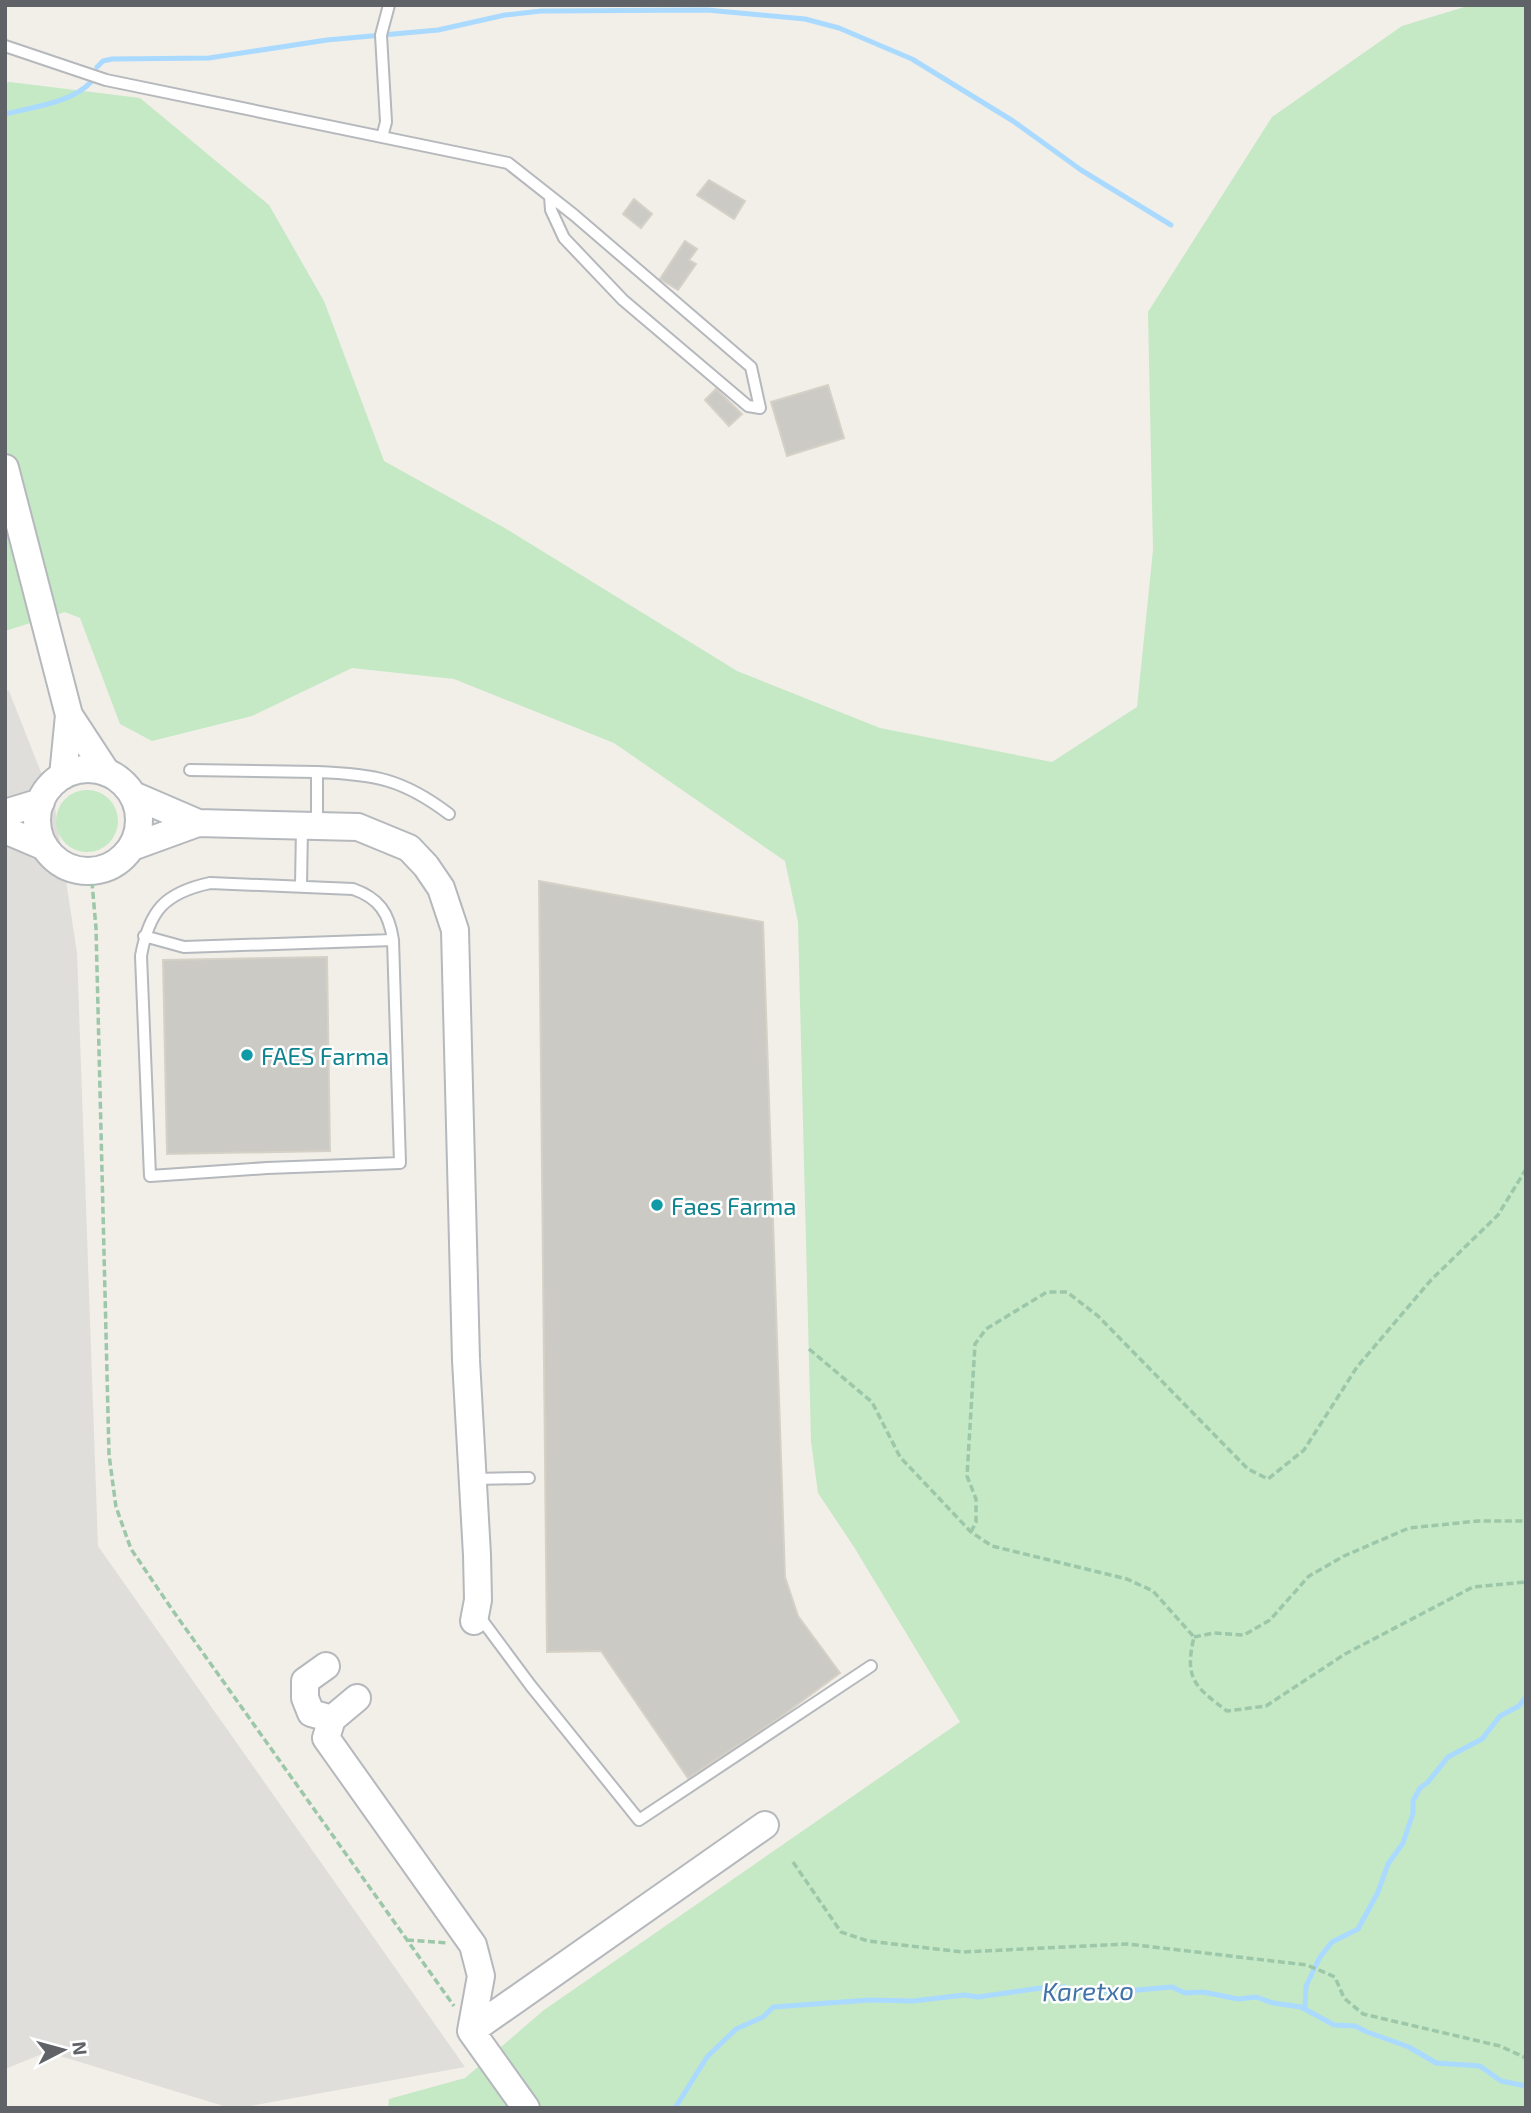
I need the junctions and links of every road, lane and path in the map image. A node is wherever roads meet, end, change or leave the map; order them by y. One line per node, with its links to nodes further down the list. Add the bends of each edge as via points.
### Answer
1 (389, 5): 3 (lane, via 381,35 386,122)
2 (5, 46): 3 (lane, via 106,80)
3 (382, 137): 4 (lane, via 508,163)
4 (550, 196): 4 (lane, via 751,367 760,408 748,406 623,300 564,238)
5 (5, 468): 6 (street)
6 (69, 715): 9 (street); 10 (street)
7 (190, 770): 8 (lane)
8 (317, 772): 14 (lane, via 393,781); 16 (lane)
9 (107, 773): 10 (street, via 85,769); 11 (street)
10 (62, 776): 12 (street)
11 (133, 795): 15 (street); 19 (street, via 139,827)
12 (41, 802): 13 (street); 18 (street, via 37,824)
13 (5, 813)
14 (449, 814)
15 (198, 823): 16 (street); 19 (street)
16 (309, 825): 21 (lane); 27 (street, via 358,827 409,848 441,888 455,930)
17 (5, 830): 18 (street)
18 (45, 847): 20 (street, via 62,864)
19 (132, 847): 20 (street, via 117,863)
20 (91, 871): 39 (path, via 109,1455 116,1507 131,1549)
21 (301, 886): 22 (lane, via 210,883 192,887 175,893 160,906); 23 (lane, via 367,894 390,922)
22 (145, 936): 23 (lane, via 184,947); 23 (lane, via 141,956 149,1176 400,1163)
23 (393, 940)
24 (1526, 1169): 29 (path, via 1498,1214 1431,1280 1357,1367 1304,1450 1268,1479 1248,1469 1098,1316 1067,1292 1047,1292 986,1329 975,1344 967,1476 976,1499)
25 (809, 1349): 29 (path, via 872,1402 900,1457)
26 (529, 1478): 27 (lane)
27 (472, 1479): 31 (street)
28 (1526, 1521): 32 (path, via 1409,1528 1309,1576 1270,1620 1244,1634)
29 (971, 1532): 32 (path, via 992,1546 1127,1578 1153,1591)
30 (1526, 1582): 32 (path, via 1473,1587 1345,1654 1266,1706 1227,1711 1197,1688 1189,1658)
31 (475, 1616): 34 (lane, via 639,1820)
32 (1194, 1637)
33 (326, 1666): 36 (street, via 305,1681 305,1698 311,1713)
34 (871, 1666)
35 (357, 1698): 36 (street)
36 (332, 1719): 41 (street, via 326,1738 473,1945 481,1976)
37 (765, 1825): 41 (street)
38 (793, 1862): 42 (path, via 841,1932 868,1941 962,1952 1128,1944 1307,1965 1335,1977 1344,1998 1363,2014 1500,2046)
39 (407, 1940): 40 (path); 41 (path)
40 (451, 1944)
41 (471, 2031): 43 (street)
42 (1526, 2058)
43 (527, 2108)

